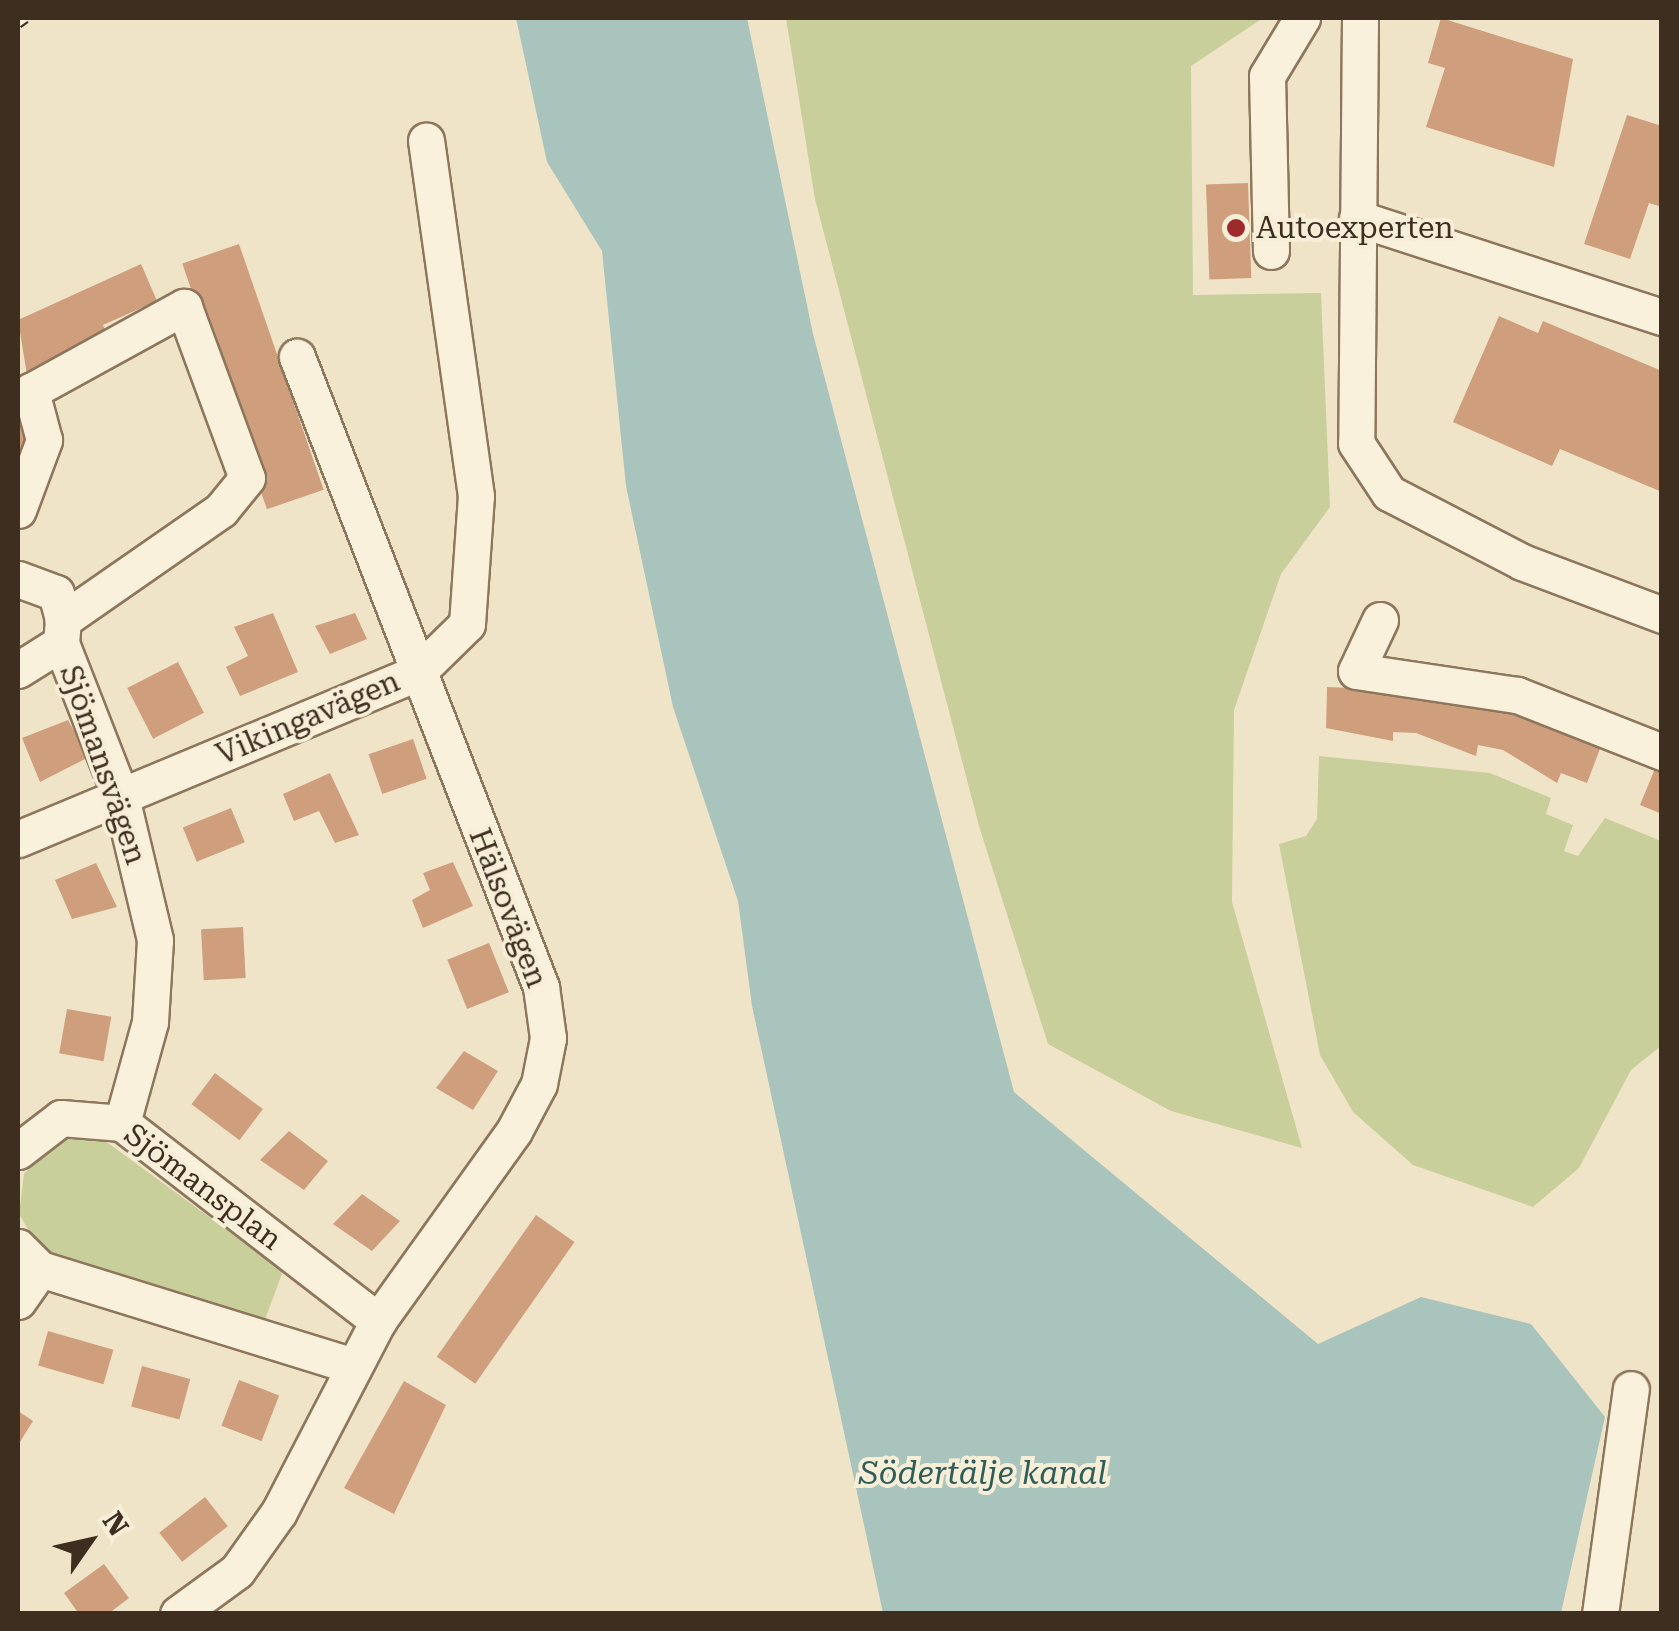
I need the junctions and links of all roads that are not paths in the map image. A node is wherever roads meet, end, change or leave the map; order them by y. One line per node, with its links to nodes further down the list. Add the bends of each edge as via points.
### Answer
1 (1302, 18): 5 (street, via 1267,76)
2 (1360, 18): 4 (street)
3 (426, 141): 14 (street, Vikingavägen, via 476,496 467,624)
4 (1357, 218): 6 (street); 10 (street, via 1356,444 1389,494 1522,562)
5 (1271, 251)
6 (1662, 317)
7 (296, 357): 14 (street, Hälsovägen)
8 (18, 510): 12 (street, Sjömansvägen, via 44,440 31,391 184,306 247,478 221,510)
9 (18, 579): 12 (street, Sjömansvägen, via 56,593)
10 (1662, 615)
11 (1380, 620): 15 (street, via 1356,671 1516,695)
12 (62, 632): 13 (street, Sjömansvägen); 16 (street, Sjömansvägen)
13 (18, 670)
14 (418, 673): 16 (street, Vikingavägen); 22 (street, Hälsovägen, via 541,987 548,1038 514,1131)
15 (1662, 752)
16 (121, 797): 17 (street, Vikingavägen); 18 (street, Sjömansvägen, via 155,940 150,1022)
17 (18, 839)
18 (122, 1123): 19 (street, Sjömansplan, via 61,1118); 22 (street, Sjömansplan)
19 (18, 1151)
20 (29, 1258): 21 (street); 23 (street)
21 (18, 1302)
22 (378, 1321): 23 (street, Hälsovägen)
23 (353, 1366): 26 (street, Hälsovägen, via 279,1512 237,1570)
24 (1631, 1389): 25 (street)
25 (1616, 1539): 27 (street); 28 (street)
26 (178, 1614)
27 (1600, 1614)
28 (1630, 1614)

